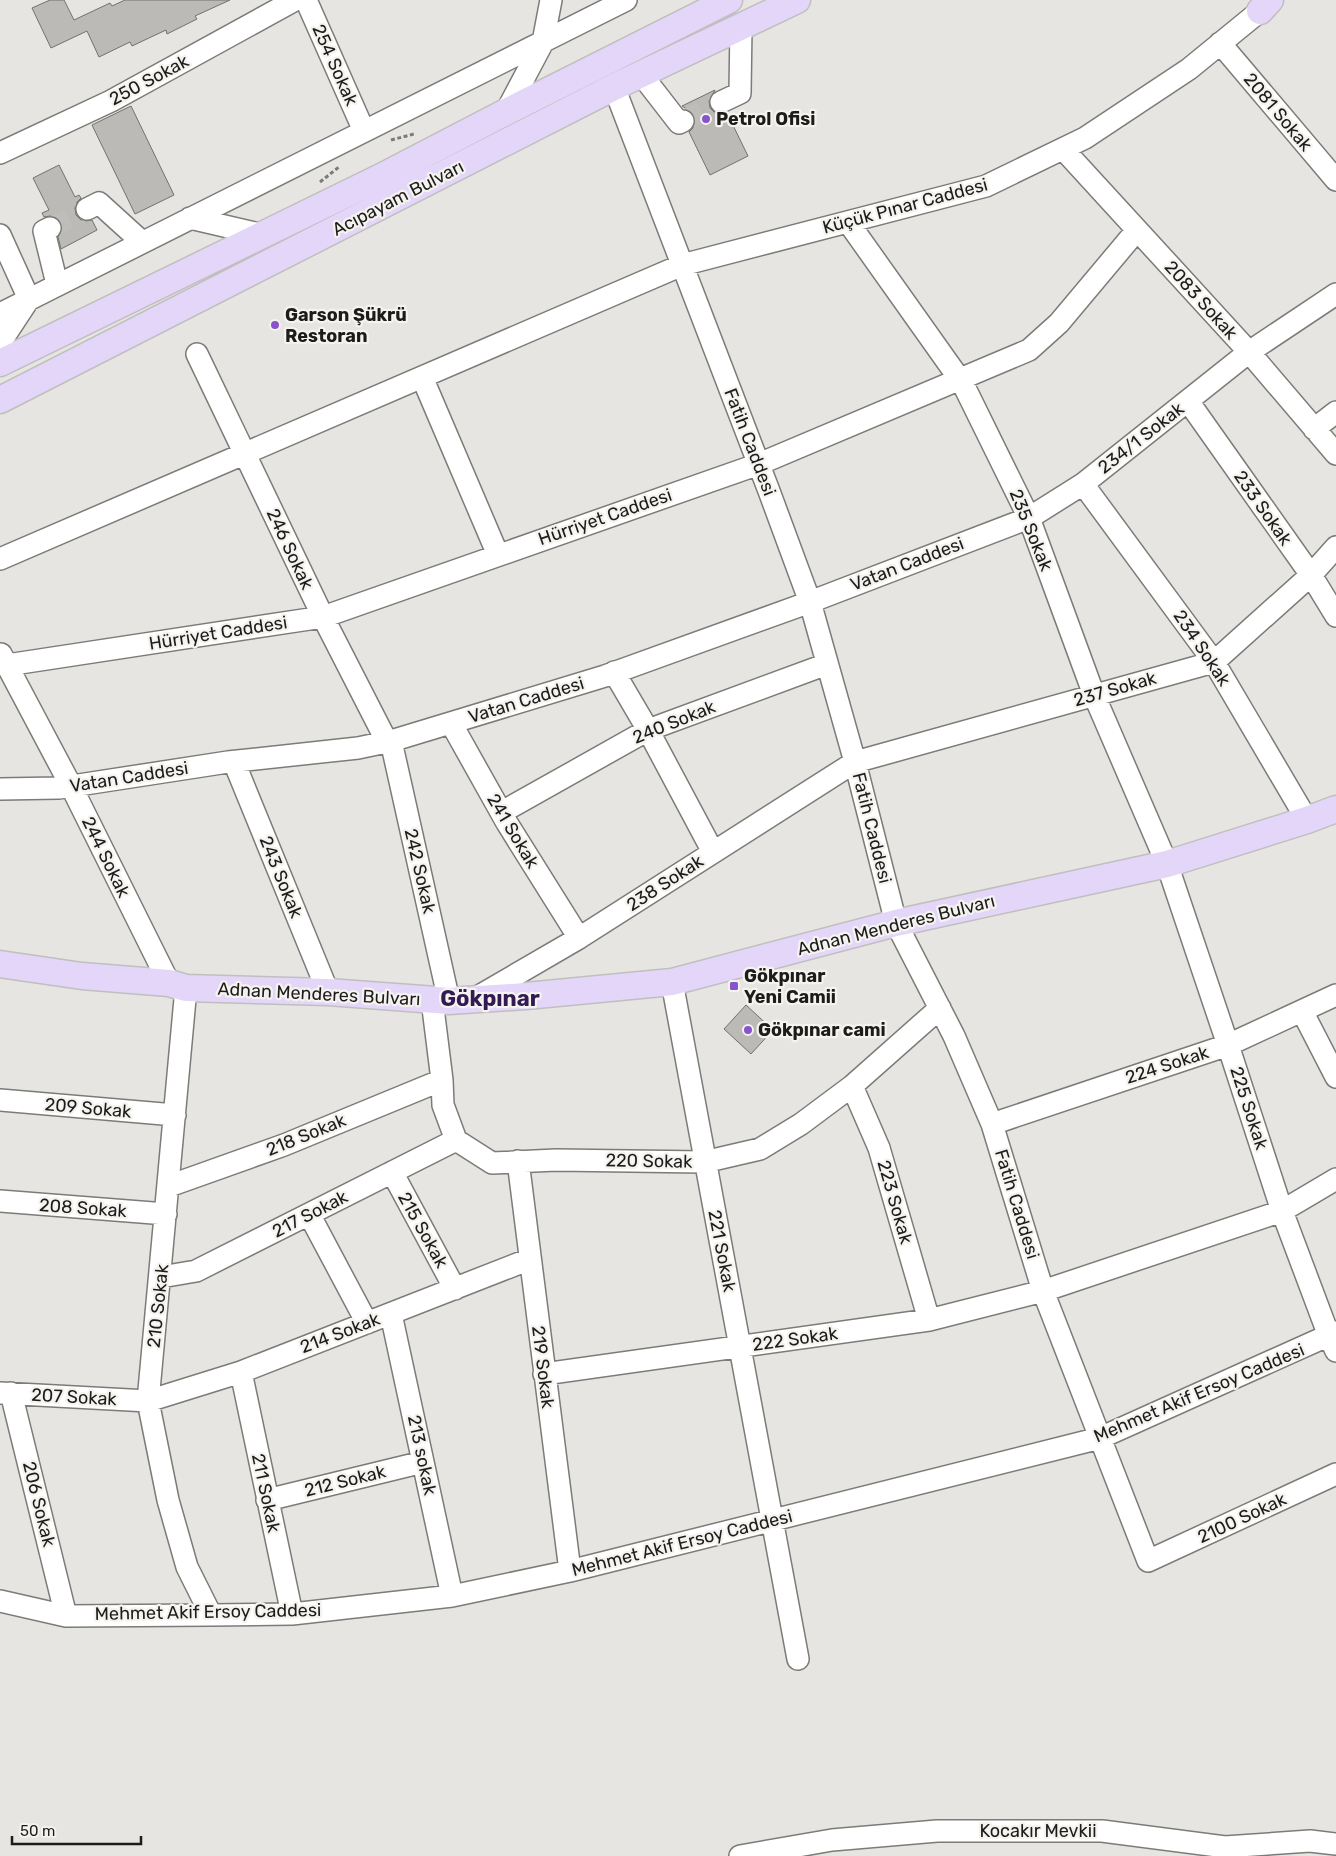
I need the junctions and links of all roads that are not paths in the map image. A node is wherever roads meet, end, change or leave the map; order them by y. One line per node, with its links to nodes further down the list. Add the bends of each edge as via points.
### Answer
1 (294, 0): 18 (street, 250 Sokak, via 111,101)
2 (306, 0): 16 (street, 254 Sokak)
3 (551, 0): 9 (street)
4 (626, 0): 9 (street)
5 (729, 0): 14 (main road, Acıpayam Bulvarı)
6 (798, 0): 8 (main road, Acıpayam Bulvarı)
7 (1264, 4): 10 (street, Küçük Pınar Caddesi)
8 (742, 26): 11 (main road, Acıpayam Bulvarı); 13 (street, via 740,93)
9 (543, 42): 14 (street); 16 (street)
10 (1220, 43): 17 (street, Küçük Pınar Caddesi, via 1189,69 1085,138); 19 (street, 2081 Sokak)
11 (641, 74): 12 (main road, Acıpayam Bulvarı); 15 (street, via 679,123)
12 (614, 87): 28 (street, Fatih Caddesi); 39 (main road, Acıpayam Bulvarı)
13 (721, 102)
14 (506, 112): 26 (main road, Acıpayam Bulvarı)
15 (683, 121)
16 (364, 131): 21 (street)
17 (1063, 149): 22 (street, Küçük Pınar Caddesi, via 986,186); 24 (street, 2083 Sokak)
18 (0, 153)
19 (1336, 180)
20 (87, 210): 27 (street, via 99,203)
21 (190, 218): 26 (street); 27 (street)
22 (848, 222): 28 (street, Küçük Pınar Caddesi); 38 (street, 235 Sokak)
23 (50, 228): 29 (street, via 44,231)
24 (1137, 230): 34 (street, 2083 Sokak); 38 (street, Hürriyet Caddesi, via 1059,324 1029,350)
25 (0, 234): 31 (street)
26 (263, 235): 36 (main road, Acıpayam Bulvarı)
27 (142, 242): 29 (street)
28 (682, 265): 37 (street, Küçük Pınar Caddesi); 45 (street, Fatih Caddesi)
29 (57, 284): 31 (street)
30 (1336, 294): 34 (street, 234/1 Sokak)
31 (29, 299): 32 (street); 33 (street)
32 (0, 314)
33 (0, 343)
34 (1248, 352): 40 (street, 234/1 Sokak); 42 (street, 2083 Sokak)
35 (197, 354): 43 (street, 246 Sokak)
36 (0, 363)
37 (422, 378): 43 (street, Küçük Pınar Caddesi); 49 (street)
38 (960, 379): 45 (street, Hürriyet Caddesi); 47 (street, 235 Sokak)
39 (0, 400)
40 (1188, 401): 46 (street, 234/1 Sokak); 51 (street, 233 Sokak)
41 (1336, 412): 42 (street)
42 (1314, 429): 44 (street, 2083 Sokak)
43 (245, 454): 50 (street, Küçük Pınar Caddesi); 54 (street, 246 Sokak)
44 (1336, 454)
45 (759, 464): 49 (street, Hürriyet Caddesi); 52 (street, Fatih Caddesi)
46 (1083, 484): 47 (street, 234/1 Sokak); 56 (street, 234 Sokak)
47 (1029, 518): 52 (street, Vatan Caddesi); 59 (street, 235 Sokak)
48 (1336, 547): 51 (street, 237 Sokak)
49 (498, 555): 54 (street, Hürriyet Caddesi)
50 (0, 559)
51 (1311, 575): 53 (street, 233 Sokak); 56 (street, 237 Sokak)
52 (810, 602): 57 (street, Fatih Caddesi); 58 (street, Vatan Caddesi)
53 (1336, 616)
54 (323, 617): 55 (street, Hürriyet Caddesi); 62 (street, 246 Sokak)
55 (3, 658): 65 (street, 244 Sokak)
56 (1214, 662): 59 (street, 237 Sokak); 69 (street, 234 Sokak)
57 (827, 664): 61 (street, 240 Sokak); 64 (street, Fatih Caddesi)
58 (614, 672): 60 (street, Vatan Caddesi); 61 (street)
59 (1094, 695): 64 (street, 237 Sokak); 71 (street, 235 Sokak)
60 (450, 723): 62 (street, Vatan Caddesi); 68 (street, 241 Sokak)
61 (648, 730): 68 (street, 240 Sokak); 70 (street)
62 (389, 741): 63 (street, Vatan Caddesi, via 358,748); 79 (street, 242 Sokak)
63 (234, 762): 65 (street, Vatan Caddesi); 77 (street, 243 Sokak)
64 (855, 762): 70 (street, 238 Sokak); 72 (street, Fatih Caddesi)
65 (71, 786): 66 (street, Vatan Caddesi); 76 (street, 244 Sokak)
66 (0, 789)
67 (1336, 809): 69 (main road, Adnan Menderes Bulvarı)
68 (502, 812): 73 (street, 241 Sokak)
69 (1307, 820): 71 (main road, Adnan Menderes Bulvarı)
70 (713, 852): 73 (street, 238 Sokak)
71 (1166, 864): 72 (main road, Adnan Menderes Bulvarı); 82 (street, 225 Sokak)
72 (896, 923): 75 (main road, Adnan Menderes Bulvarı); 80 (street, Fatih Caddesi)
73 (579, 938): 79 (street, 238 Sokak)
74 (0, 964): 76 (main road, Adnan Menderes Bulvarı)
75 (672, 982): 79 (main road, Adnan Menderes Bulvarı); 91 (street, 221 Sokak)
76 (178, 985): 77 (main road, Adnan Menderes Bulvarı); 87 (street, 210 Sokak)
77 (328, 992): 79 (main road, Adnan Menderes Bulvarı)
78 (1336, 995): 81 (street, 224 Sokak)
79 (451, 1000): 84 (street)
80 (940, 1008): 85 (street, 220 Sokak); 88 (street, Fatih Caddesi)
81 (1302, 1011): 82 (street, 224 Sokak); 83 (street)
82 (1228, 1045): 88 (street, 224 Sokak); 96 (street, 225 Sokak)
83 (1336, 1077)
84 (442, 1080): 89 (street, via 443,1105); 94 (street, 218 Sokak, via 284,1145)
85 (852, 1086): 91 (street, 220 Sokak, via 801,1124 760,1149); 104 (street, 223 Sokak, via 879,1148)
86 (0, 1100): 87 (street, 209 Sokak)
87 (175, 1115): 94 (street, 210 Sokak)
88 (992, 1124): 102 (street, Fatih Caddesi)
89 (456, 1140): 90 (street, 220 Sokak, via 492,1163); 92 (street, 217 Sokak)
90 (518, 1162): 91 (street, 220 Sokak); 99 (street, 219 Sokak)
91 (704, 1162): 107 (street, 221 Sokak)
92 (392, 1172): 98 (street, 217 Sokak); 101 (street, 215 Sokak)
93 (1336, 1179): 96 (street)
94 (168, 1186): 97 (street, 210 Sokak)
95 (0, 1201): 97 (street, 208 Sokak)
96 (1282, 1211): 102 (street, 222 Sokak); 106 (street, 225 Sokak)
97 (166, 1214): 100 (street, 210 Sokak)
98 (309, 1214): 100 (street, 217 Sokak, via 196,1271); 105 (street)
99 (530, 1259): 101 (street, 214 Sokak); 109 (street, 219 Sokak)
100 (161, 1277): 111 (street, 210 Sokak)
101 (455, 1289): 103 (street, 214 Sokak)
102 (1043, 1291): 104 (street, 222 Sokak); 112 (street, Fatih Caddesi)
103 (391, 1314): 105 (street, 214 Sokak); 113 (street, 213 sokak)
104 (929, 1320): 107 (street, 222 Sokak)
105 (367, 1323): 108 (street, 214 Sokak)
106 (1334, 1340): 112 (street, Mehmet Akif Ersoy Caddesi)
107 (740, 1347): 109 (street, 222 Sokak); 116 (street, 221 Sokak)
108 (240, 1372): 111 (street, 214 Sokak); 115 (street, 211 Sokak)
109 (544, 1374): 118 (street, 219 Sokak)
110 (6, 1393): 111 (street, 207 Sokak); 123 (street, 206 Sokak)
111 (148, 1400): 122 (street, 210 Sokak, via 168,1500 187,1567)
112 (1100, 1438): 116 (street, Mehmet Akif Ersoy Caddesi); 117 (street, Fatih Caddesi)
113 (423, 1462): 115 (street, 212 Sokak); 119 (street, 213 sokak)
114 (1336, 1474): 117 (street, 2100 Sokak)
115 (267, 1500): 121 (street, 211 Sokak)
116 (773, 1521): 118 (street, Mehmet Akif Ersoy Caddesi); 124 (street, 221 Sokak)
117 (1148, 1561)
118 (570, 1572): 119 (street, Mehmet Akif Ersoy Caddesi)
119 (452, 1596): 121 (street, Mehmet Akif Ersoy Caddesi)
120 (0, 1601): 123 (street, Mehmet Akif Ersoy Caddesi)
121 (292, 1614): 122 (street, Mehmet Akif Ersoy Caddesi)
122 (211, 1615): 123 (street, Mehmet Akif Ersoy Caddesi)
123 (66, 1616)
124 (798, 1659)
125 (1336, 1844): 126 (street, Kocakır Mevkii, via 1310,1841 1225,1847 1102,1831 937,1831 832,1840)
126 (787, 1852): 127 (street, Kocakır Mevkii)
127 (740, 1856)

